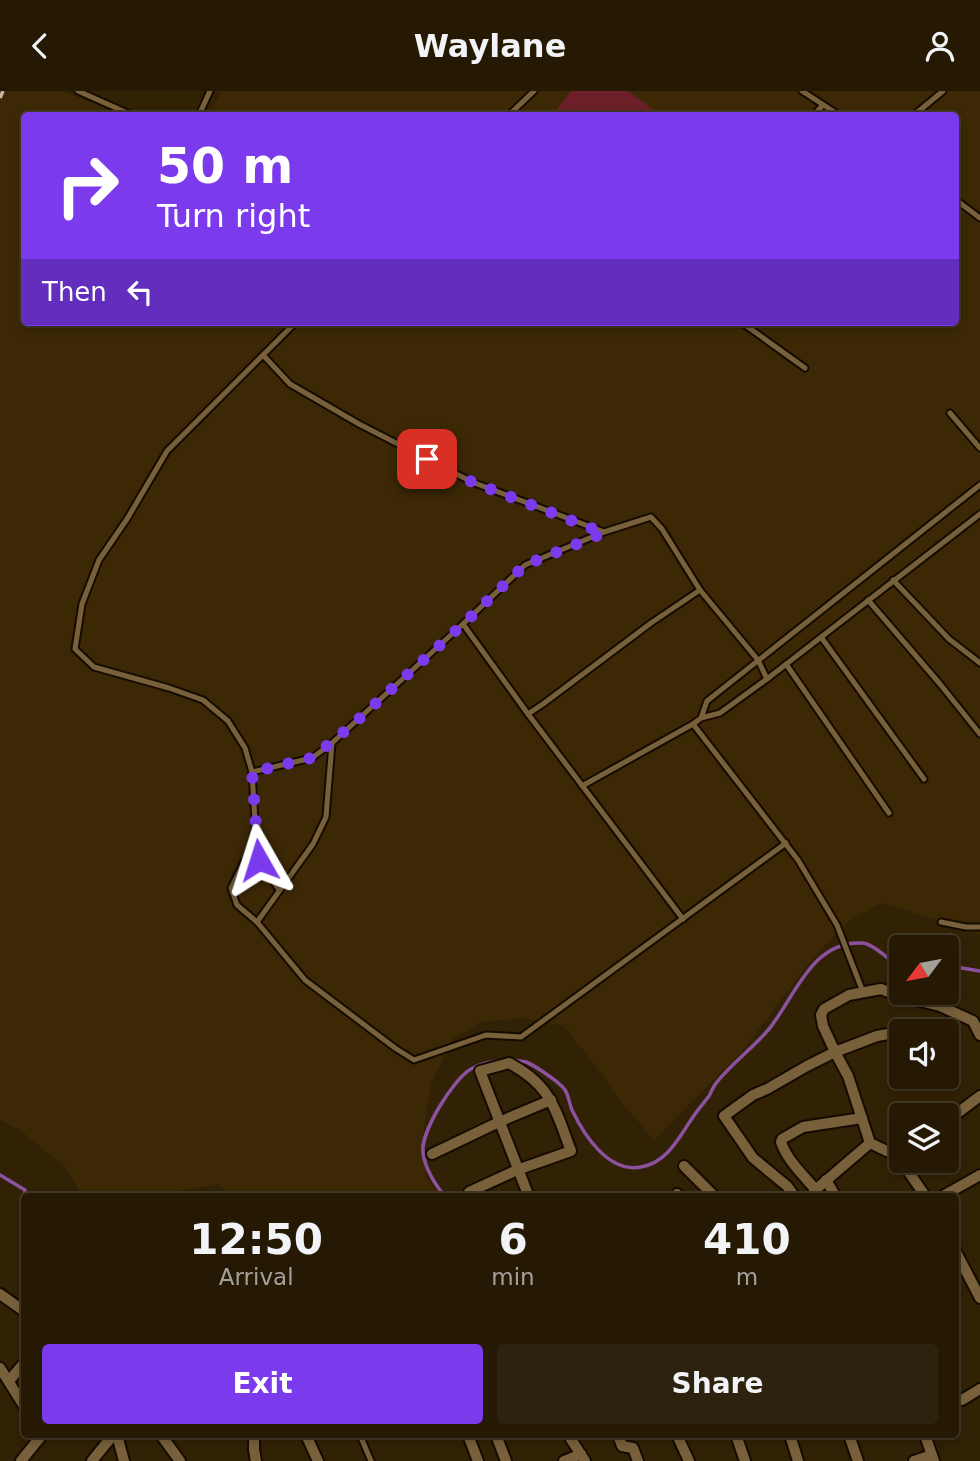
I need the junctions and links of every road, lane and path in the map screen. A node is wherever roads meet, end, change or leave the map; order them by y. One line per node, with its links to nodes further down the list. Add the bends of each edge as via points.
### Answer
1 (78, 91): 7 (lane)
2 (210, 91): 8 (lane)
3 (534, 91): 9 (lane)
4 (802, 91): 6 (lane)
5 (943, 91): 12 (lane)
6 (823, 105): 10 (lane); 11 (lane)
7 (125, 112)
8 (200, 112)
9 (512, 112)
10 (817, 112)
11 (834, 112)
12 (918, 112)
13 (959, 201): 14 (lane)
14 (980, 218)
15 (292, 326): 17 (lane)
16 (747, 326): 18 (lane)
17 (263, 355): 23 (lane, via 290,384 359,424 472,482); 38 (lane, via 167,451 99,560 82,604 75,649 94,667 203,701 228,721 245,748)
18 (805, 367)
19 (950, 413): 20 (lane)
20 (980, 448)
21 (980, 485): 29 (lane)
22 (980, 514): 24 (lane)
23 (604, 533): 25 (lane, via 651,517); 27 (lane, via 525,565)
24 (893, 580): 26 (lane); 30 (lane, via 949,639)
25 (700, 590): 29 (lane); 33 (lane)
26 (868, 600): 28 (lane); 36 (lane)
27 (463, 624): 33 (lane); 37 (lane)
28 (821, 637): 31 (lane); 39 (lane)
29 (758, 660): 32 (lane); 34 (lane, via 707,701)
30 (980, 663)
31 (786, 664): 32 (lane); 41 (lane)
32 (768, 679): 34 (lane, via 720,713)
33 (528, 714): 40 (lane)
34 (701, 718): 35 (lane)
35 (693, 724): 40 (lane); 42 (lane)
36 (980, 734)
37 (332, 743): 38 (lane, via 312,758); 44 (lane, via 326,817 313,844)
38 (252, 772): 43 (lane, via 257,838)
39 (924, 779)
40 (582, 786): 45 (lane)
41 (889, 813)
42 (786, 843): 45 (lane); 49 (lane, via 837,925)
43 (251, 848): 44 (lane); 46 (lane, via 231,888 237,905)
44 (279, 890): 46 (lane)
45 (683, 919): 46 (lane, via 521,1037 486,1035 414,1060 305,980)
46 (257, 922)
47 (940, 922): 48 (lane)
48 (980, 927)
49 (862, 988): 51 (street, via 940,1006 972,1021); 52 (street, via 821,1014)
50 (889, 1034): 52 (street)
51 (980, 1035)
52 (835, 1052): 56 (street); 69 (street, via 753,1095 724,1116 753,1158)
53 (980, 1096): 55 (street)
54 (551, 1100): 57 (street); 57 (street, via 527,1072 509,1063 480,1071); 62 (street, via 571,1151)
55 (959, 1112)
56 (862, 1118): 58 (street); 70 (street, via 803,1127 782,1139 782,1146)
57 (499, 1122): 60 (street); 62 (street)
58 (870, 1143): 59 (street); 65 (street)
59 (889, 1149)
60 (432, 1154)
61 (684, 1166): 68 (street)
62 (517, 1170): 66 (street); 67 (street)
63 (909, 1173): 73 (street)
64 (980, 1175): 74 (street)
65 (826, 1180): 71 (street); 72 (street)
66 (469, 1192)
67 (527, 1193)
68 (711, 1193)
69 (792, 1193)
70 (815, 1193)
71 (817, 1193)
72 (834, 1193)
73 (923, 1193)
74 (948, 1193)
75 (959, 1258): 77 (street)
76 (1, 1297): 78 (street)
77 (980, 1298)
78 (21, 1309)
79 (21, 1367): 81 (street)
80 (0, 1368): 81 (street)
81 (9, 1381): 84 (street)
82 (980, 1389): 83 (street)
83 (959, 1400)
84 (21, 1401)
85 (40, 1438): 103 (street)
86 (112, 1438): 104 (street)
87 (116, 1438): 105 (street)
88 (163, 1438): 106 (street)
89 (307, 1438): 108 (street)
90 (361, 1438): 109 (lane)
91 (469, 1438): 110 (street)
92 (498, 1438): 111 (street)
93 (572, 1438): 101 (street)
94 (619, 1438): 113 (street, via 622,1446 633,1448)
95 (678, 1438): 114 (street)
96 (737, 1438): 115 (street)
97 (791, 1438): 116 (street)
98 (850, 1438): 117 (street)
99 (926, 1438): 102 (street)
100 (254, 1441): 107 (street)
101 (583, 1457): 112 (street)
102 (933, 1458): 118 (street)
103 (21, 1461)
104 (92, 1461)
105 (124, 1461)
106 (180, 1461)
107 (256, 1461)
108 (318, 1461)
109 (371, 1461)
110 (478, 1461)
111 (506, 1461)
112 (564, 1461)
113 (638, 1461)
114 (689, 1461)
115 (746, 1461)
116 (798, 1461)
117 (858, 1461)
118 (914, 1461)

